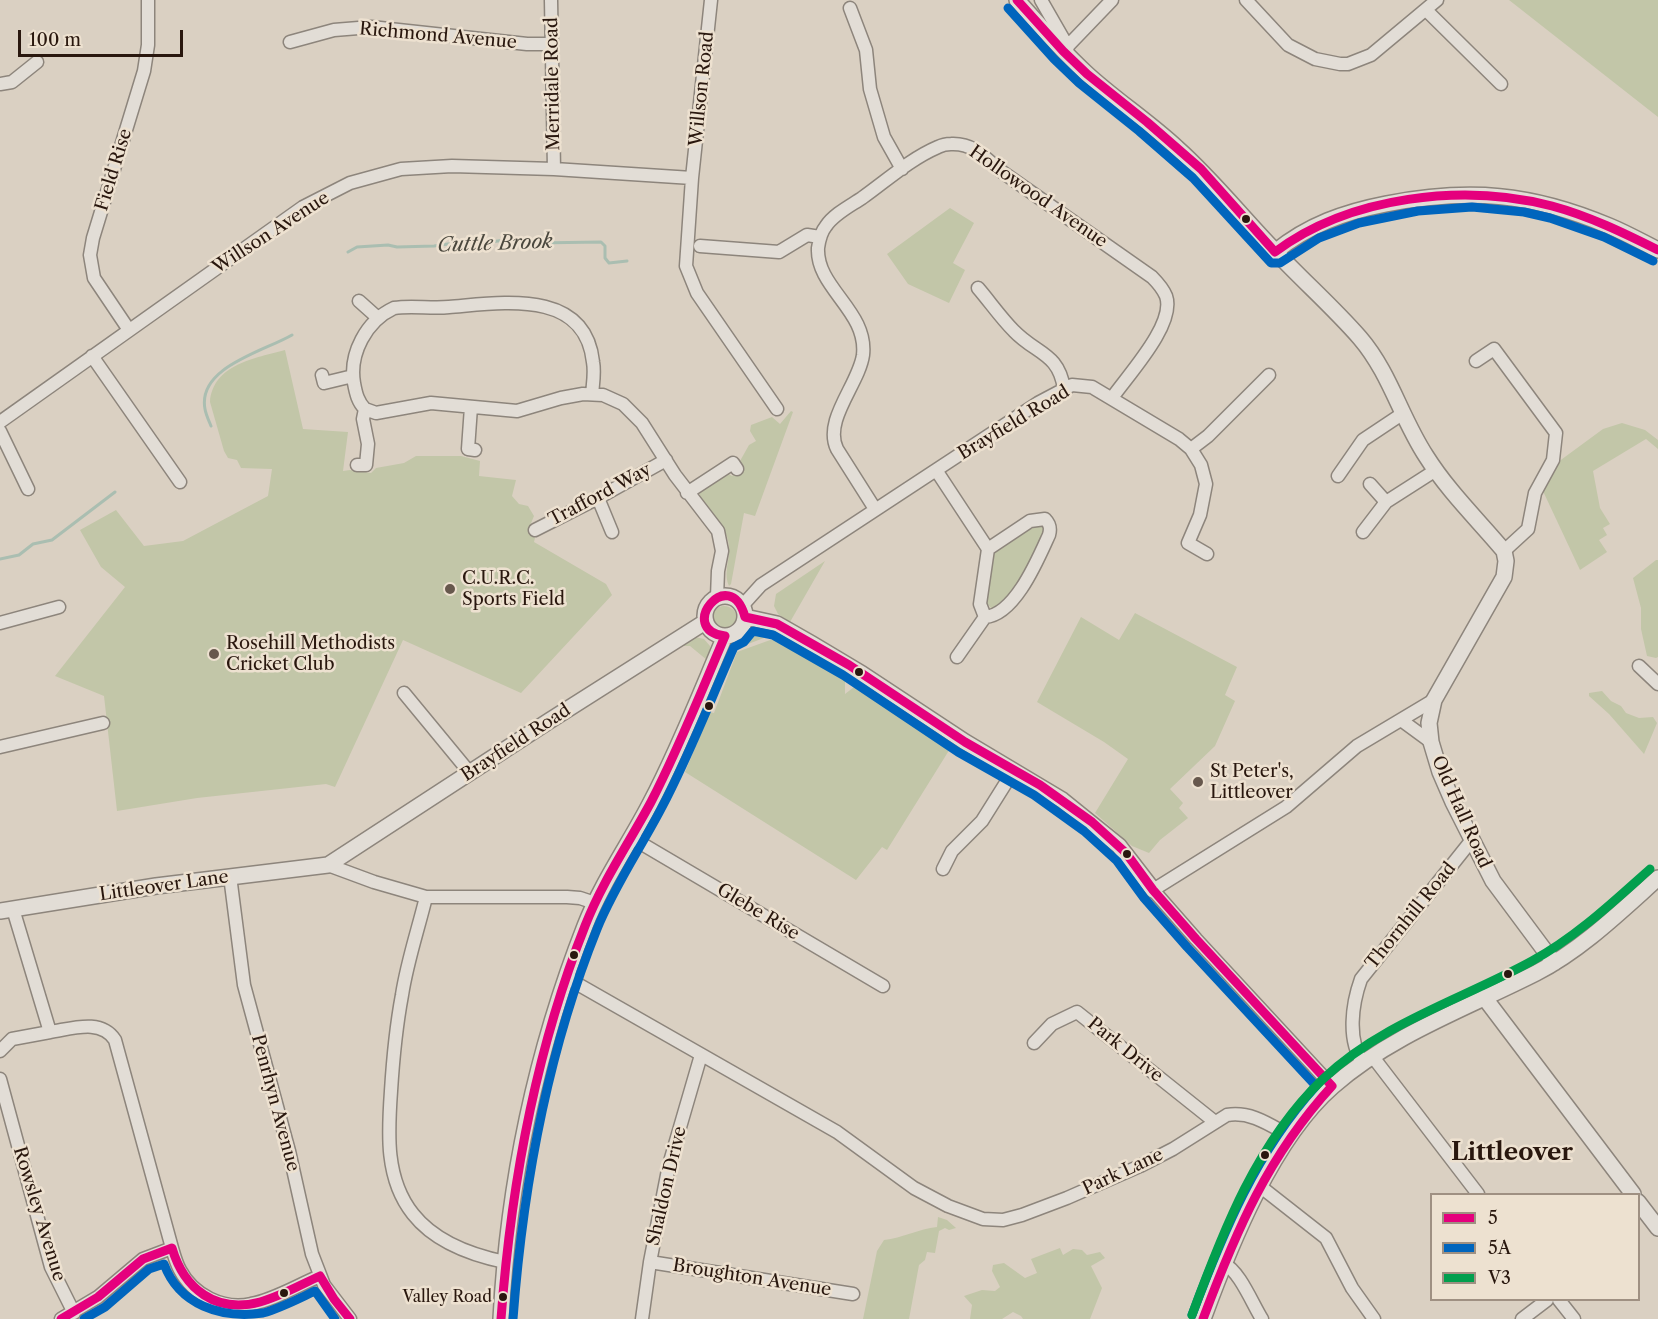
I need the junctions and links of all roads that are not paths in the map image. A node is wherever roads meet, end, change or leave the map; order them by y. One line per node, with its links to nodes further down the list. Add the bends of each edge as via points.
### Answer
1 (148, 0): 27 (street, Field Rise, via 144,71 90,255 94,278)
2 (551, 0): 12 (street, Merridale Road)
3 (711, 0): 19 (street, Willson Road)
4 (1017, 0): 13 (street)
5 (1041, 0): 13 (street)
6 (1112, 0): 13 (street)
7 (1437, 0): 10 (street)
8 (1248, 1): 10 (street, via 1288,45 1315,59 1340,64 1371,55)
9 (850, 8): 18 (street, via 866,50 870,88 882,131)
10 (1426, 10): 15 (street)
11 (290, 42): 12 (street, Richmond Avenue, via 334,30 371,27)
12 (551, 44): 17 (street, Merridale Road)
13 (1065, 49): 23 (street, via 1087,74 1201,170)
14 (37, 62): 16 (street)
15 (1501, 84)
16 (10, 85)
17 (554, 169): 19 (street, Willson Avenue); 27 (street, Willson Avenue, via 401,169 350,183 303,207)
18 (902, 169): 20 (street, Hollowood Avenue, via 831,220); 35 (street, Hollowood Avenue, via 939,146 971,147 1152,277 1167,297 1167,317)
19 (692, 178): 37 (street, Willson Road, via 688,273 703,302)
20 (820, 237): 21 (street, via 807,236 779,252); 56 (street, via 818,253 822,267 860,327 864,342 859,369 832,438)
21 (700, 246)
22 (1658, 250): 23 (street, via 1609,226 1549,205 1481,194 1419,198 1357,210 1312,226)
23 (1275, 252): 39 (street, via 1376,357)
24 (978, 288): 33 (street, via 1014,331 1050,358 1062,374)
25 (359, 301): 26 (street)
26 (378, 318): 32 (street, via 356,350); 34 (street, via 400,307 521,304 557,309 575,322 589,343 594,363)
27 (129, 330): 28 (street, Willson Avenue)
28 (92, 356): 40 (street, Willson Avenue); 50 (street)
29 (1476, 361): 61 (street, via 1494,349 1556,433 1552,460 1535,493 1528,530)
30 (322, 375): 32 (street, via 324,383)
31 (1269, 375): 43 (street)
32 (353, 376): 38 (street, via 357,398)
33 (1064, 389): 35 (street, Brayfield Road, via 1072,385 1092,387); 47 (street, Brayfield Road)
34 (592, 394): 36 (street, via 574,395 517,411); 44 (street, via 611,398 631,410)
35 (1112, 398): 43 (street, Brayfield Road)
36 (471, 407): 38 (street, via 425,403 376,413); 42 (street, via 468,449)
37 (777, 409)
38 (365, 410): 45 (street, via 366,465)
39 (1402, 414): 48 (street); 49 (street, via 1363,440)
40 (0, 422)
41 (0, 431): 52 (street)
42 (475, 450)
43 (1191, 450): 62 (street, Brayfield Road, via 1201,465 1206,484 1200,515 1188,543)
44 (666, 460): 53 (street); 54 (street, Trafford Way)
45 (357, 465)
46 (737, 469): 53 (street, via 733,463)
47 (936, 470): 56 (street, Brayfield Road); 60 (street)
48 (1436, 470): 55 (street); 61 (street)
49 (1338, 476)
50 (180, 482)
51 (1370, 484): 55 (street)
52 (28, 489)
53 (687, 493): 63 (street, via 721,537)
54 (598, 498): 57 (street, Trafford Way); 58 (street)
55 (1386, 502): 59 (street)
56 (874, 509): 65 (street, Brayfield Road, via 760,585)
57 (535, 530)
58 (612, 532)
59 (1363, 532)
60 (988, 549): 66 (street, via 980,604); 66 (street, via 1030,521 1045,519 1049,523 1049,535 1027,580 1005,609)
61 (1504, 551): 74 (street, Old Hall Road, via 1504,577)
62 (1207, 554)
63 (717, 597): 65 (street, via 732,597); 67 (street, via 706,609)
64 (59, 607): 68 (street)
65 (744, 611): 69 (street, via 741,629); 79 (street, via 777,624 855,669)
66 (985, 617): 70 (street)
67 (705, 622): 69 (street, via 712,632); 80 (street, Brayfield Road)
68 (0, 623)
69 (725, 636): 81 (street, via 673,758)
70 (957, 657)
71 (1639, 666): 72 (street)
72 (1658, 684)
73 (404, 693): 80 (street)
74 (1434, 700): 75 (street); 77 (street, Old Hall Road, via 1429,723)
75 (1401, 720): 77 (street); 87 (street, via 1357,746 1286,807)
76 (103, 723): 78 (street)
77 (1431, 742): 82 (street, Old Hall Road)
78 (0, 747)
79 (1014, 770): 84 (street, via 982,821 952,851); 87 (street, via 1062,800 1113,840)
80 (470, 773): 83 (street, Brayfield Road)
81 (632, 838): 89 (street); 93 (street, Glebe Rise)
82 (1471, 841): 91 (street, Old Hall Road, via 1493,881); 99 (street, Thornhill Road, via 1361,979 1353,1020 1354,1047)
83 (328, 865): 85 (street, Littleover Lane); 88 (street)
84 (943, 869)
85 (230, 876): 90 (street, Littleover Lane); 113 (street, Penrhyn Avenue, via 244,985)
86 (1658, 878): 91 (street)
87 (1153, 890): 101 (street)
88 (426, 897): 89 (street, via 580,897); 110 (street, via 402,994 393,1059 389,1134 392,1168 409,1209 430,1231 460,1249)
89 (595, 903): 92 (street)
90 (7, 910): 95 (street)
91 (1554, 963): 94 (street)
92 (567, 978): 98 (street, Park Lane); 110 (street, via 527,1123)
93 (883, 986)
94 (1484, 997): 99 (street); 106 (street)
95 (50, 1032): 97 (street, via 12,1039); 109 (street, via 94,1027 114,1037)
96 (1034, 1043): 102 (street, Park Drive, via 1052,1024 1077,1012)
97 (0, 1051)
98 (701, 1055): 102 (street, Park Lane, via 837,1132 914,1188 983,1219 1003,1220 1050,1205 1140,1166); 111 (street, Shaldon Drive, via 669,1165)
99 (1368, 1060): 101 (street); 105 (street, Thornhill Road)
100 (0, 1079): 117 (street, Rowsley Avenue, via 51,1267)
101 (1332, 1086): 103 (street)
102 (1215, 1122): 103 (street, Park Lane, via 1227,1115 1246,1115)
103 (1290, 1136): 104 (street)
104 (1261, 1187): 112 (street); 124 (street, via 1326,1238 1352,1288)
105 (1478, 1193)
106 (1632, 1193)
107 (1640, 1205): 108 (street)
108 (1658, 1228)
109 (172, 1248): 113 (street, via 187,1281 205,1296 224,1304 258,1303); 117 (street, via 143,1259)
110 (505, 1262): 120 (street)
111 (650, 1262): 114 (street, Broughton Avenue); 121 (street, Shaldon Drive)
112 (1224, 1264): 122 (street); 123 (street, via 1239,1278)
113 (320, 1276): 119 (street, Penrhyn Avenue)
114 (853, 1294)
115 (1544, 1301): 125 (street)
116 (1560, 1301): 126 (street)
117 (74, 1313): 118 (street)
118 (61, 1319)
119 (350, 1319)
120 (501, 1319)
121 (642, 1319)
122 (1203, 1319)
123 (1262, 1319)
124 (1374, 1319)
125 (1522, 1319)
126 (1574, 1319)

